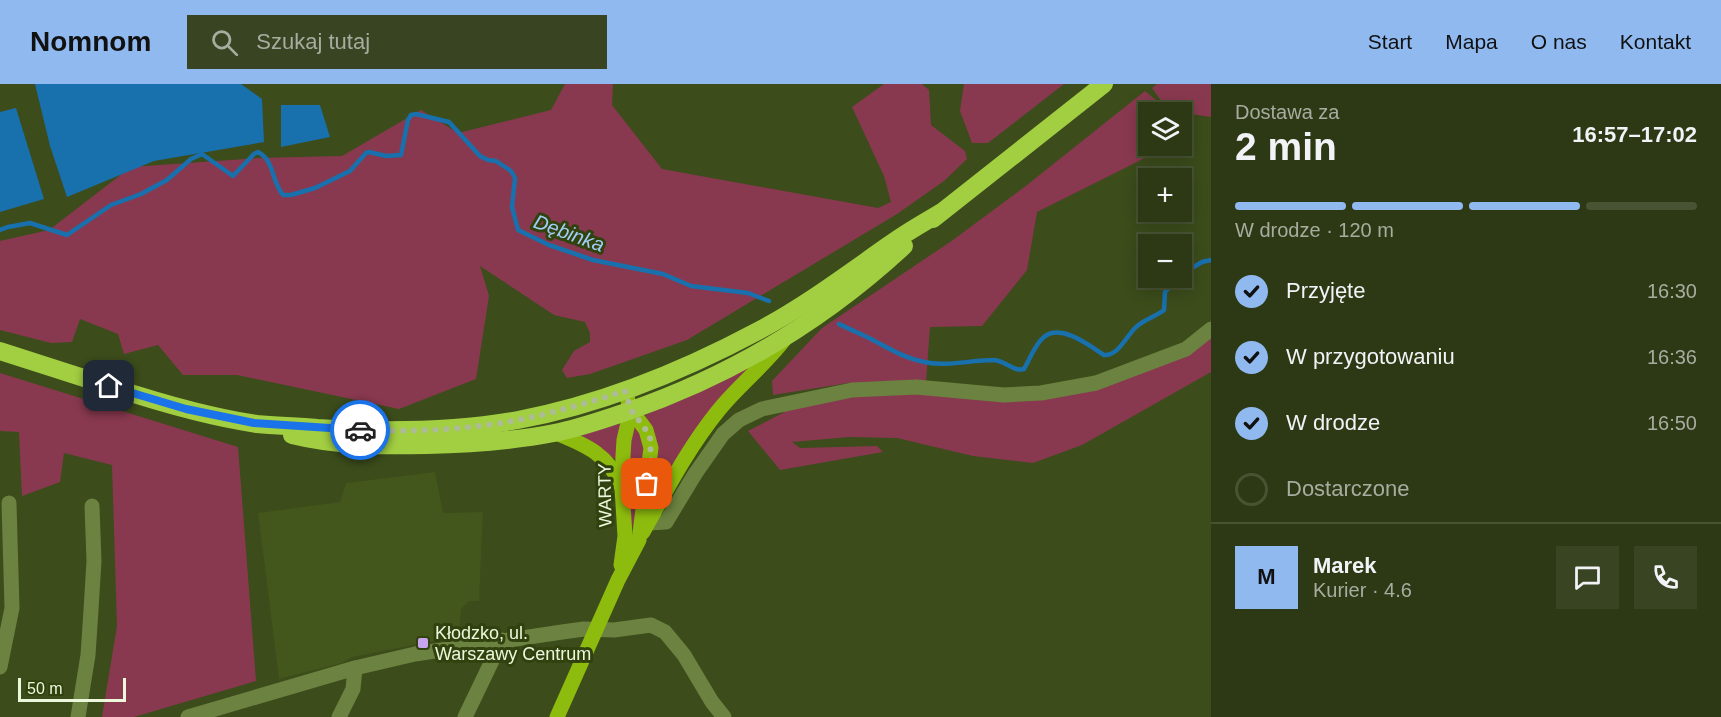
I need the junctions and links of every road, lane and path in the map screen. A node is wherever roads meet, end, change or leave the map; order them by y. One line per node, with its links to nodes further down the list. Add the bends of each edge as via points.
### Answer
1 (1104, 84): 2 (highway, via 940,213 890,244)
2 (821, 303): 4 (highway); 6 (highway, via 780,318 725,348)
3 (1211, 329): 13 (street, via 1186,350 1096,383 1041,393 1004,395 916,387 852,390 762,409 739,420 723,434 666,522)
4 (785, 339): 7 (highway, via 710,379); 13 (main road, via 701,432)
5 (0, 351): 9 (highway, via 186,409 281,432)
6 (625, 391): 7 (main road, WARTY); 9 (highway, via 495,424)
7 (631, 410): 8 (highway); 10 (main road, WARTY, via 624,440); 14 (main road, WARTY, via 646,430 651,447)
8 (556, 433): 9 (highway, via 442,445 374,445); 10 (main road, via 597,452 616,473)
9 (335, 436)
10 (622, 488): 15 (main road, WARTY, via 625,536)
11 (9, 503): 18 (street, via 12,608)
12 (92, 506): 20 (street, via 91,610)
13 (648, 523): 14 (main road)
14 (639, 540): 15 (main road, WARTY)
15 (618, 580): 16 (main road, WARTY)
16 (596, 630): 17 (street); 24 (main road, WARTY); 25 (street, via 651,626 665,632)
17 (502, 640): 19 (street); 23 (street)
18 (0, 667)
19 (355, 668): 21 (street); 22 (street, via 353,689)
20 (78, 717)
21 (188, 717)
22 (339, 717)
23 (465, 717)
24 (557, 717)
25 (724, 717)

